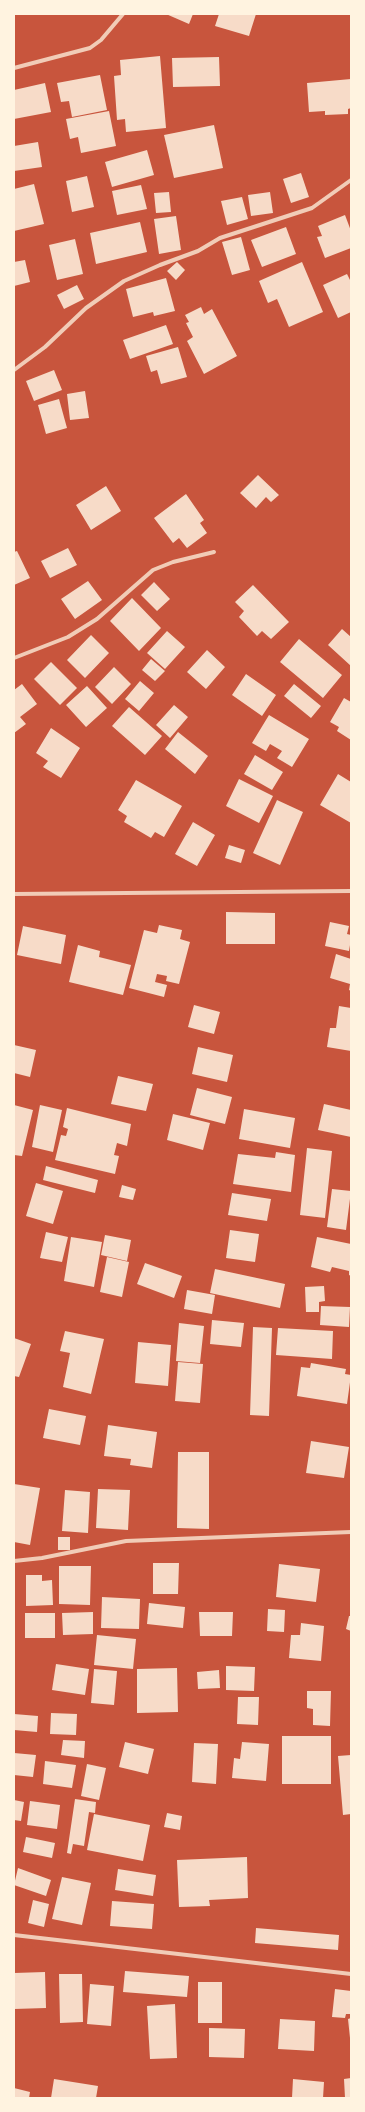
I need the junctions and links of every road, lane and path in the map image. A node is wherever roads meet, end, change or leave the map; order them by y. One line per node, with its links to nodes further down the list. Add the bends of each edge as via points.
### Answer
1 (123, 14): 2 (street, via 101,40 90,48)
2 (14, 68)
3 (351, 180): 5 (street, via 312,208 220,238 198,251 160,264 124,281 86,308 45,347)
4 (14, 362): 5 (street)
5 (16, 368)
6 (214, 552): 7 (street, via 173,562 154,570 97,619 68,637)
7 (14, 658)
8 (351, 891): 9 (street)
9 (14, 894)
10 (351, 1532): 11 (street, via 126,1541)
11 (14, 1561)
12 (14, 1935): 13 (street)
13 (351, 1974)

